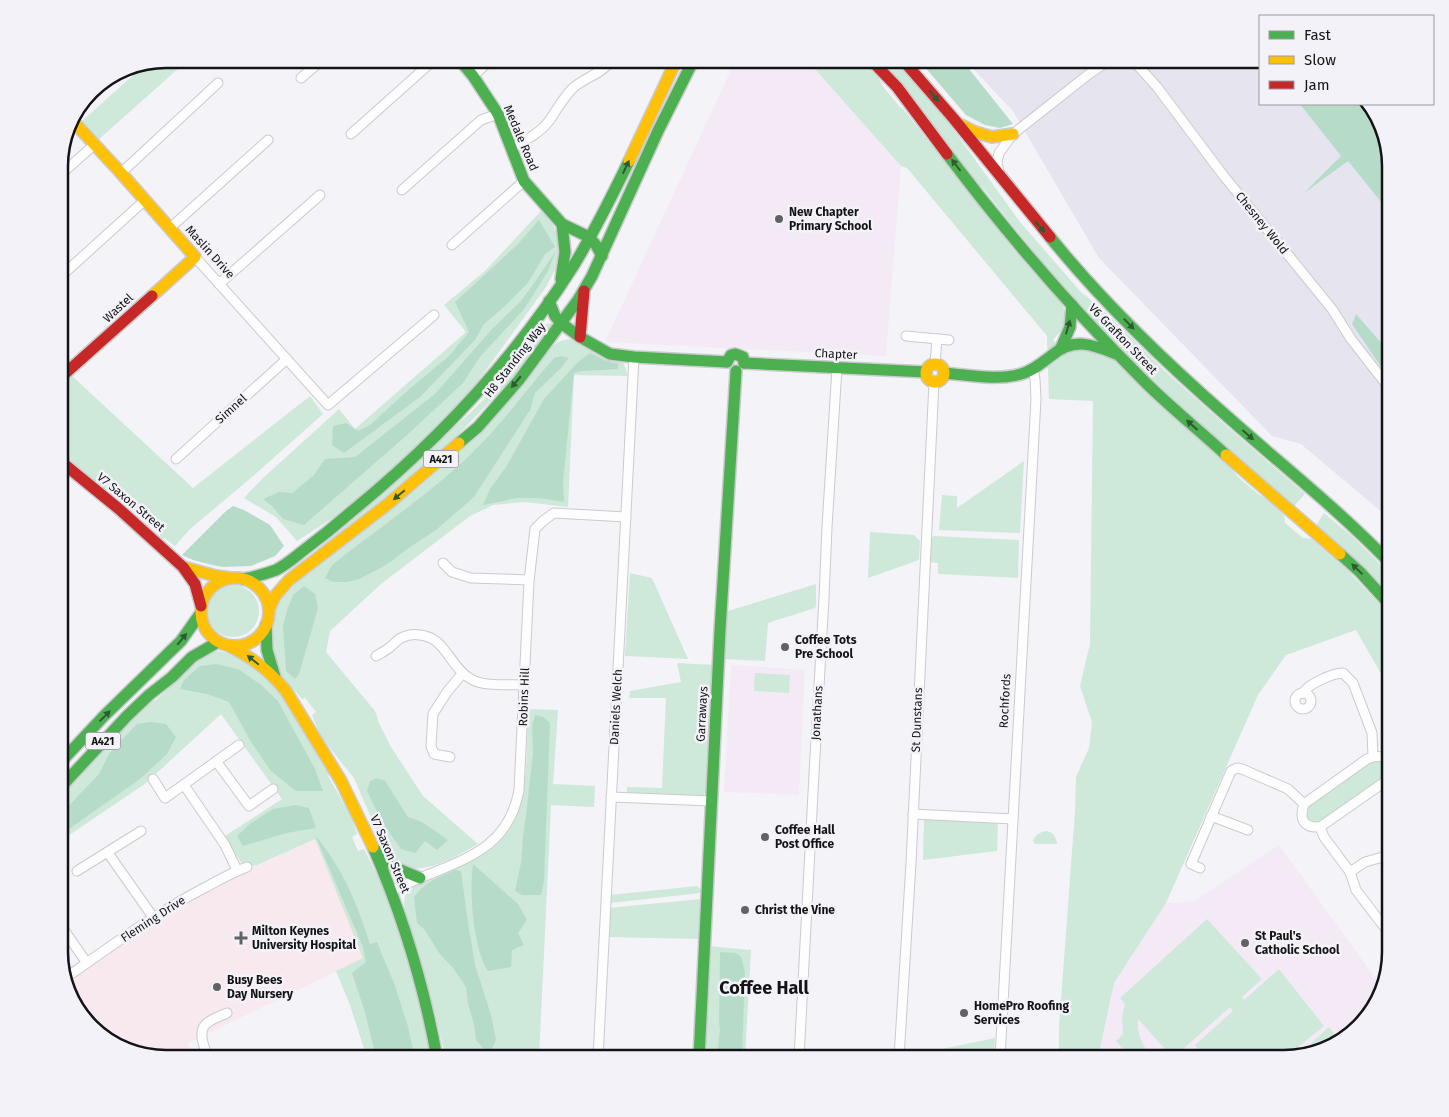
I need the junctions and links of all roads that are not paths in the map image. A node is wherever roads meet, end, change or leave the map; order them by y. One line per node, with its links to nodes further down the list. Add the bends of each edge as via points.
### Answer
1 (313, 68): 13 (street)
2 (425, 68): 18 (street)
3 (466, 68): 12 (main road, Medale Road)
4 (482, 68): 12 (street)
5 (604, 68): 22 (street, via 572,88 548,123)
6 (673, 68): 33 (main road, H8 Standing Way / A421, one-way to 6)
7 (690, 68): 31 (main road, H8 Standing Way / A421)
8 (879, 68): 42 (main road, V6 Grafton Street, one-way to 8, via 985,204 897,87)
9 (910, 68): 16 (main road, V6 Grafton Street, one-way to 16)
10 (1098, 68): 19 (street)
11 (1140, 68): 60 (street, Chesney Wold, via 1332,309)
12 (473, 76): 15 (main road, Medale Road)
13 (301, 78)
14 (218, 83): 24 (street)
15 (498, 114): 22 (main road, Medale Road); 27 (street, via 481,120)
16 (957, 123): 19 (main road, via 992,137); 25 (main road, V6 Grafton Street)
17 (76, 125): 21 (main road, Maslin Drive)
18 (351, 134)
19 (1013, 134): 25 (street, via 999,153 997,162)
20 (268, 140): 32 (street)
21 (94, 145): 23 (street); 24 (main road, Maslin Drive)
22 (511, 148): 26 (main road, Medale Road)
23 (68, 168)
24 (121, 173): 29 (main road, Maslin Drive)
25 (1001, 178): 65 (main road, V6 Grafton Street, one-way to 65, via 1065,256 1159,355)
26 (524, 181): 30 (main road, Medale Road); 34 (street)
27 (402, 190)
28 (320, 195): 39 (street)
29 (144, 200): 32 (main road, Maslin Drive); 38 (street)
30 (562, 224): 33 (main road, Medale Road); 37 (main road)
31 (616, 225): 33 (main road, via 605,238); 35 (main road, H8 Standing Way / A421)
32 (170, 228): 36 (main road, Maslin Drive)
33 (593, 241): 35 (main road); 37 (main road, H8 Standing Way / A421)
34 (452, 245)
35 (602, 256): 40 (main road, H8 Standing Way / A421)
36 (195, 257): 39 (street, Maslin Drive); 58 (main road, Wastel)
37 (570, 263): 41 (main road, H8 Standing Way / A421)
38 (68, 270)
39 (219, 284): 53 (street, Maslin Drive)
40 (582, 298): 44 (main road, H8 Standing Way / A421); 47 (main road)
41 (549, 301): 44 (main road); 45 (main road, H8 Standing Way / A421)
42 (1072, 305): 50 (main road, one-way to 42, via 1070,327); 51 (main road, V6 Grafton Street)
43 (434, 315): 53 (street, Maslin Drive, via 328,404)
44 (558, 320): 45 (main road); 47 (main road); 73 (main road, H8 Standing Way / A421, one-way to 73, via 518,380 478,427 388,504 289,580)
45 (526, 333): 69 (main road, H8 Standing Way / A421, via 468,404 378,492 284,565 260,576)
46 (906, 336): 48 (street)
47 (580, 337): 52 (main road, via 610,354)
48 (937, 339): 49 (street); 56 (street)
49 (948, 340)
50 (1061, 348): 51 (main road, via 1086,344); 57 (main road)
51 (1119, 355): 72 (main road, V6 Grafton Street, one-way to 51, via 1296,513 1191,425)
52 (634, 357): 54 (main road, Chapter, via 727,362 735,354 743,357); 64 (street, Daniels Welch)
53 (287, 359): 62 (street, Simnel)
54 (740, 367): 55 (main road, Chapter); 94 (main road, Garraways)
55 (837, 368): 56 (main road, Chapter); 122 (street, Jonathans)
56 (930, 368): 59 (main road, via 942,368); 61 (main road, via 927,378)
57 (1032, 370): 59 (main road, via 1007,377); 98 (street, Rochfords, via 1036,399)
58 (68, 371)
59 (944, 373): 61 (main road)
60 (1382, 379)
61 (934, 382): 96 (street, St Dunstans)
62 (176, 459)
63 (68, 468): 67 (main road, V7 Saxon Street)
64 (626, 517): 71 (street, Robins Hill, via 554,512 535,530); 93 (street, Daniels Welch)
65 (1382, 555)
66 (442, 563): 68 (street)
67 (182, 566): 69 (main road, V7 Saxon Street, via 216,576); 74 (main road, V7 Saxon Street, via 194,584)
68 (452, 572): 70 (street); 71 (street, via 471,578)
69 (237, 578): 73 (main road, via 253,583 261,590); 74 (main road, A421, via 223,580 208,590)
70 (446, 580)
71 (530, 580): 80 (street, Robins Hill)
72 (1382, 596)
73 (269, 609): 75 (main road, A421)
74 (201, 610): 76 (main road, via 206,630); 83 (main road, A421, one-way to 74, via 182,641)
75 (266, 625): 76 (main road, A421, via 247,644); 79 (main road, V7 Saxon Street, via 267,650)
76 (224, 644): 79 (main road, V7 Saxon Street, one-way to 76, via 247,655); 88 (main road, A421, via 192,657 127,716)
77 (376, 656): 78 (street, via 401,638 425,635 437,641)
78 (462, 674): 80 (street, via 472,681); 85 (street, via 433,714 431,746 434,754)
79 (275, 678): 102 (main road, V7 Saxon Street, via 336,771)
80 (524, 685): 110 (street, Robins Hill, via 519,790 512,815 490,844)
81 (1303, 693): 84 (street, via 1306,687 1343,673 1353,683 1372,733)
82 (239, 745): 87 (street)
83 (68, 753)
84 (1373, 756): 86 (street); 95 (street)
85 (450, 757)
86 (1382, 757)
87 (216, 761): 91 (street); 92 (street, via 249,806)
88 (68, 779)
89 (153, 779): 91 (street, via 165,798)
90 (1382, 784): 99 (street)
91 (184, 785): 107 (street, via 225,845)
92 (273, 789)
93 (611, 797): 94 (street); 120 (street, Daniels Welch)
94 (712, 801): 121 (main road, Garraways)
95 (1304, 804): 97 (street, via 1288,789 1237,768 1229,773); 99 (street, via 1303,821 1309,826)
96 (913, 814): 98 (street); 123 (street, St Dunstans)
97 (1211, 816): 100 (street); 106 (street, via 1191,864)
98 (1013, 819): 124 (street, Rochfords)
99 (1320, 827): 109 (street)
100 (1248, 830)
101 (140, 831): 103 (street)
102 (373, 848): 110 (main road, via 396,868); 111 (main road, V7 Saxon Street)
103 (108, 852): 108 (street); 112 (street)
104 (1382, 857): 109 (street, via 1365,862)
105 (247, 867): 107 (street, Fleming Drive)
106 (1200, 868)
107 (237, 870): 112 (street, Fleming Drive)
108 (77, 871)
109 (1350, 872): 113 (street, via 1356,890)
110 (420, 878): 111 (street, Robins Hill)
111 (391, 891): 119 (main road, V7 Saxon Street, via 418,972)
112 (153, 917): 115 (street, Fleming Drive)
113 (1382, 924)
114 (68, 935): 115 (street)
115 (87, 963): 116 (street, Fleming Drive)
116 (70, 975)
117 (227, 1013): 118 (street, via 205,1024)
118 (205, 1050)
119 (436, 1050)
120 (598, 1050)
121 (699, 1050)
122 (799, 1050)
123 (899, 1050)
124 (1000, 1050)

